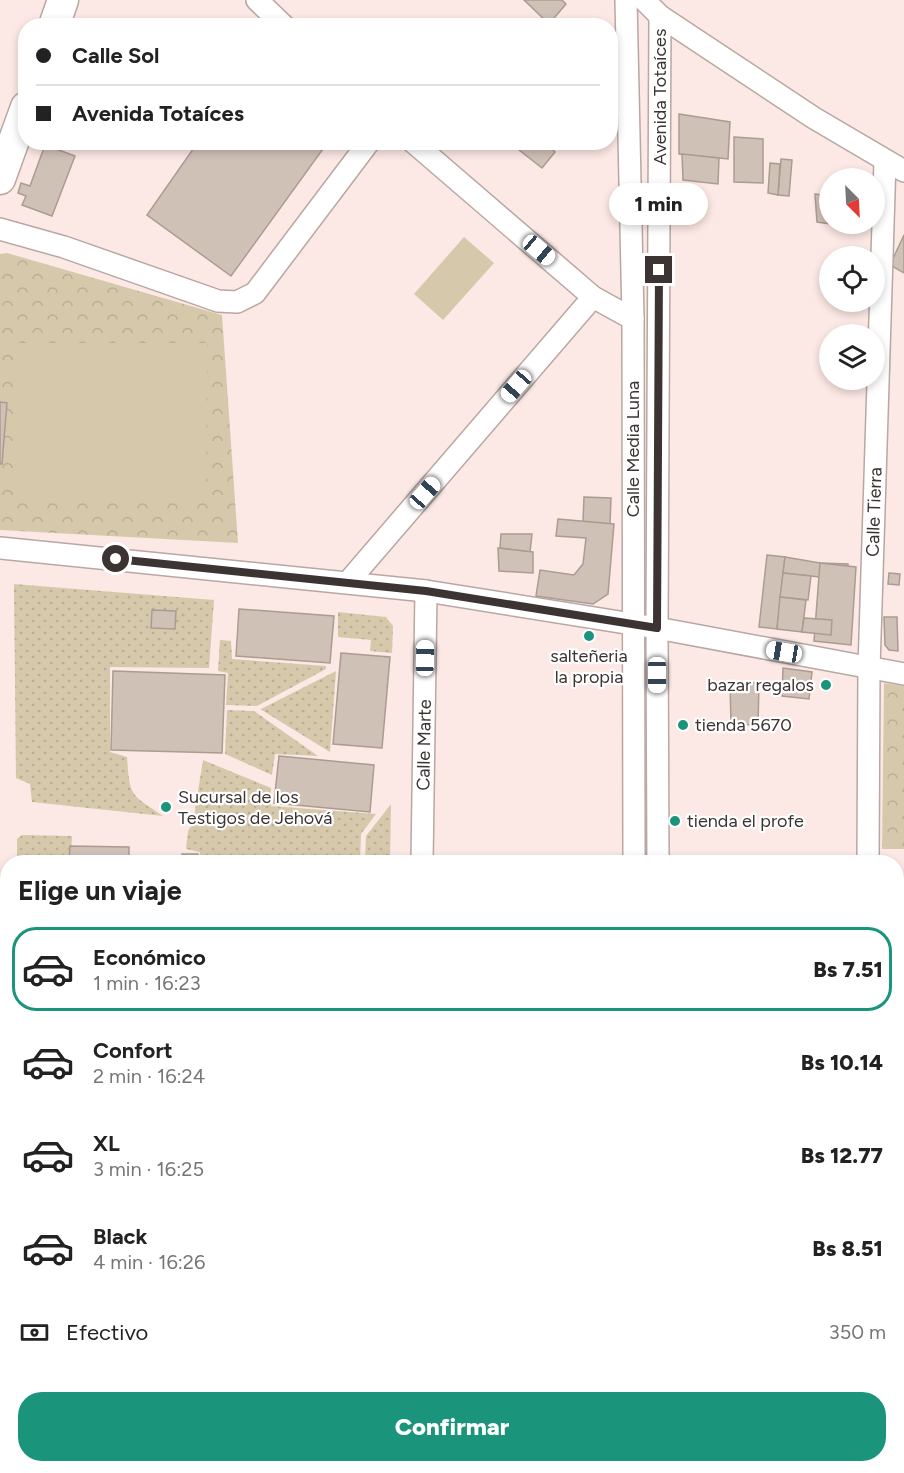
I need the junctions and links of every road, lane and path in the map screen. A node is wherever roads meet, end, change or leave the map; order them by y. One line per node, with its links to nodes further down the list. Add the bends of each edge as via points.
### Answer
1 (63, 0): 6 (main road)
2 (257, 0): 7 (street)
3 (626, 0): 16 (street, Calle Media Luna)
4 (644, 0): 5 (street)
5 (660, 16): 11 (street); 21 (street, Avenida Totaíces)
6 (57, 18)
7 (276, 18)
8 (18, 128): 13 (main road)
9 (363, 150): 14 (street, via 255,293 237,302 218,301)
10 (422, 150): 15 (street)
11 (885, 161): 12 (street); 22 (street, Calle Tierra)
12 (904, 171)
13 (0, 178)
14 (0, 229)
15 (593, 297): 16 (street); 18 (street)
16 (633, 319): 20 (street, Calle Media Luna)
17 (0, 548): 18 (street)
18 (348, 582): 19 (street)
19 (426, 591): 20 (street); 24 (street, Calle Marte)
20 (634, 625): 21 (street); 25 (street, Calle Media Luna)
21 (657, 628): 22 (street); 26 (street, Avenida Totaíces)
22 (869, 668): 23 (street); 27 (street, Calle Tierra)
23 (904, 674)
24 (422, 855)
25 (634, 855)
26 (658, 855)
27 (868, 855)

